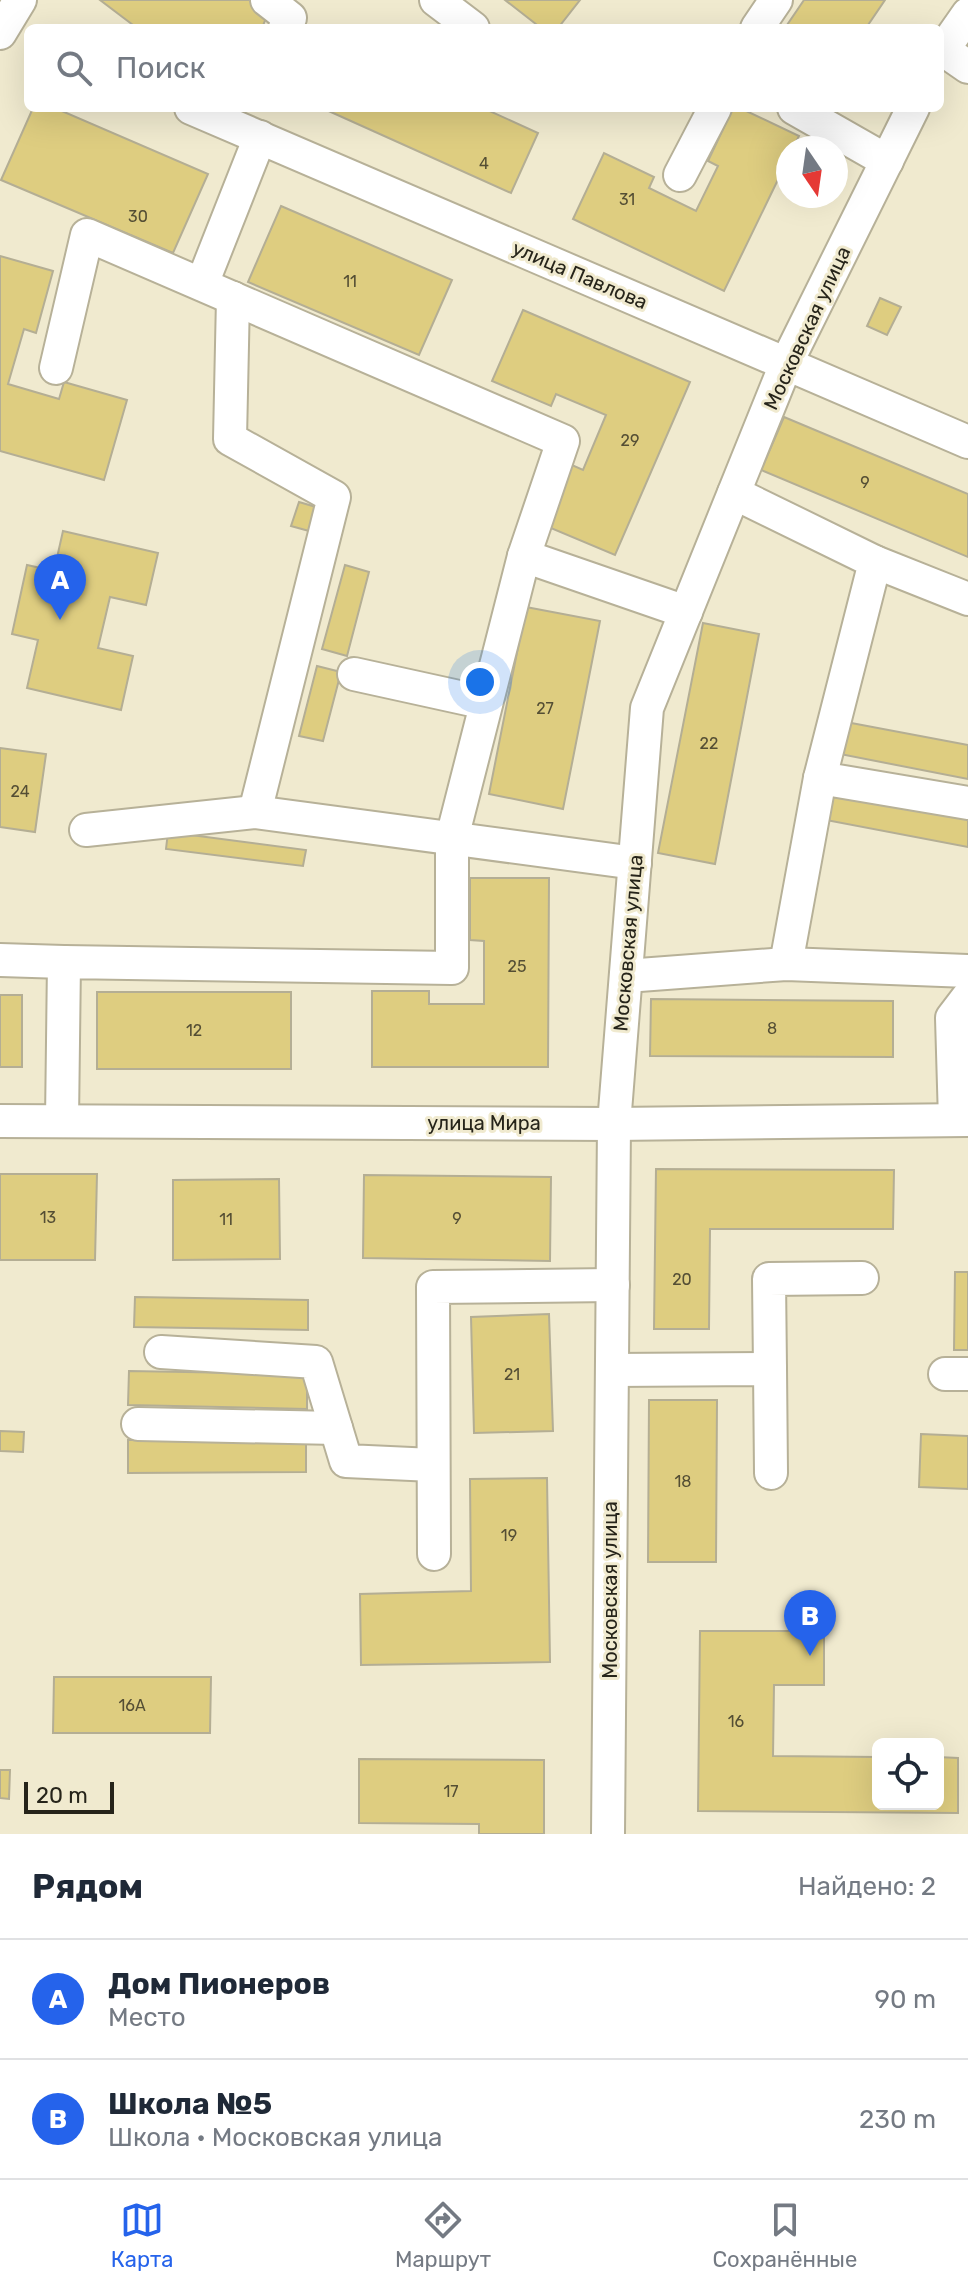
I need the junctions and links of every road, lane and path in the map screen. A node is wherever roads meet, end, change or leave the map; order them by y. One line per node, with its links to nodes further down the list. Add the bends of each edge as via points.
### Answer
1 (20, 0): 9 (street)
2 (267, 0): 6 (street, via 290,18)
3 (436, 0): 7 (street)
4 (776, 0): 8 (street)
5 (968, 14): 10 (street)
6 (287, 24)
7 (468, 24)
8 (760, 24)
9 (8, 31)
10 (950, 56)
11 (205, 112): 15 (street, улица Павлова)
12 (713, 112): 17 (street)
13 (801, 112): 16 (street)
14 (911, 112): 16 (street, Московская улица)
15 (250, 125): 18 (street); 20 (street, улица Павлова)
16 (887, 161): 20 (street, Московская улица)
17 (680, 175)
18 (202, 284): 19 (street); 21 (street, via 87,235)
19 (233, 298): 24 (street, via 563,441); 32 (street, via 230,439 334,497)
20 (786, 364): 22 (street, улица Павлова); 23 (street, Московская улица)
21 (56, 368)
22 (968, 442)
23 (734, 493): 25 (street); 27 (street, Московская улица)
24 (524, 556): 27 (street); 29 (street)
25 (875, 562): 26 (street); 30 (street)
26 (968, 599)
27 (686, 612): 35 (street, Московская улица, via 647,708)
28 (354, 674): 29 (street)
29 (486, 703): 34 (street)
30 (820, 778): 31 (street); 38 (street)
31 (968, 803)
32 (255, 812): 33 (street); 34 (street)
33 (86, 830)
34 (452, 838): 35 (street); 37 (street, via 452,968)
35 (635, 863): 40 (street, Московская улица)
36 (0, 960): 37 (street)
37 (64, 962): 44 (street)
38 (786, 964): 39 (street); 40 (street)
39 (968, 971)
40 (626, 976): 45 (street, Московская улица)
41 (968, 997): 42 (street, via 952,1018)
42 (961, 1120): 45 (street, улица Мира)
43 (0, 1121): 44 (street, улица Мира)
44 (62, 1121): 45 (street, улица Мира)
45 (614, 1124): 47 (street, Московская улица)
46 (862, 1278): 49 (street, via 769,1279)
47 (613, 1285): 50 (street, Московская улица); 53 (street, via 433,1287)
48 (161, 1352): 52 (street, via 316,1362)
49 (770, 1369): 50 (street); 54 (street)
50 (612, 1370): 56 (street, Московская улица)
51 (138, 1424): 52 (street)
52 (336, 1428): 53 (street, via 346,1461)
53 (433, 1465): 55 (street)
54 (771, 1473)
55 (434, 1554)
56 (608, 1834)

